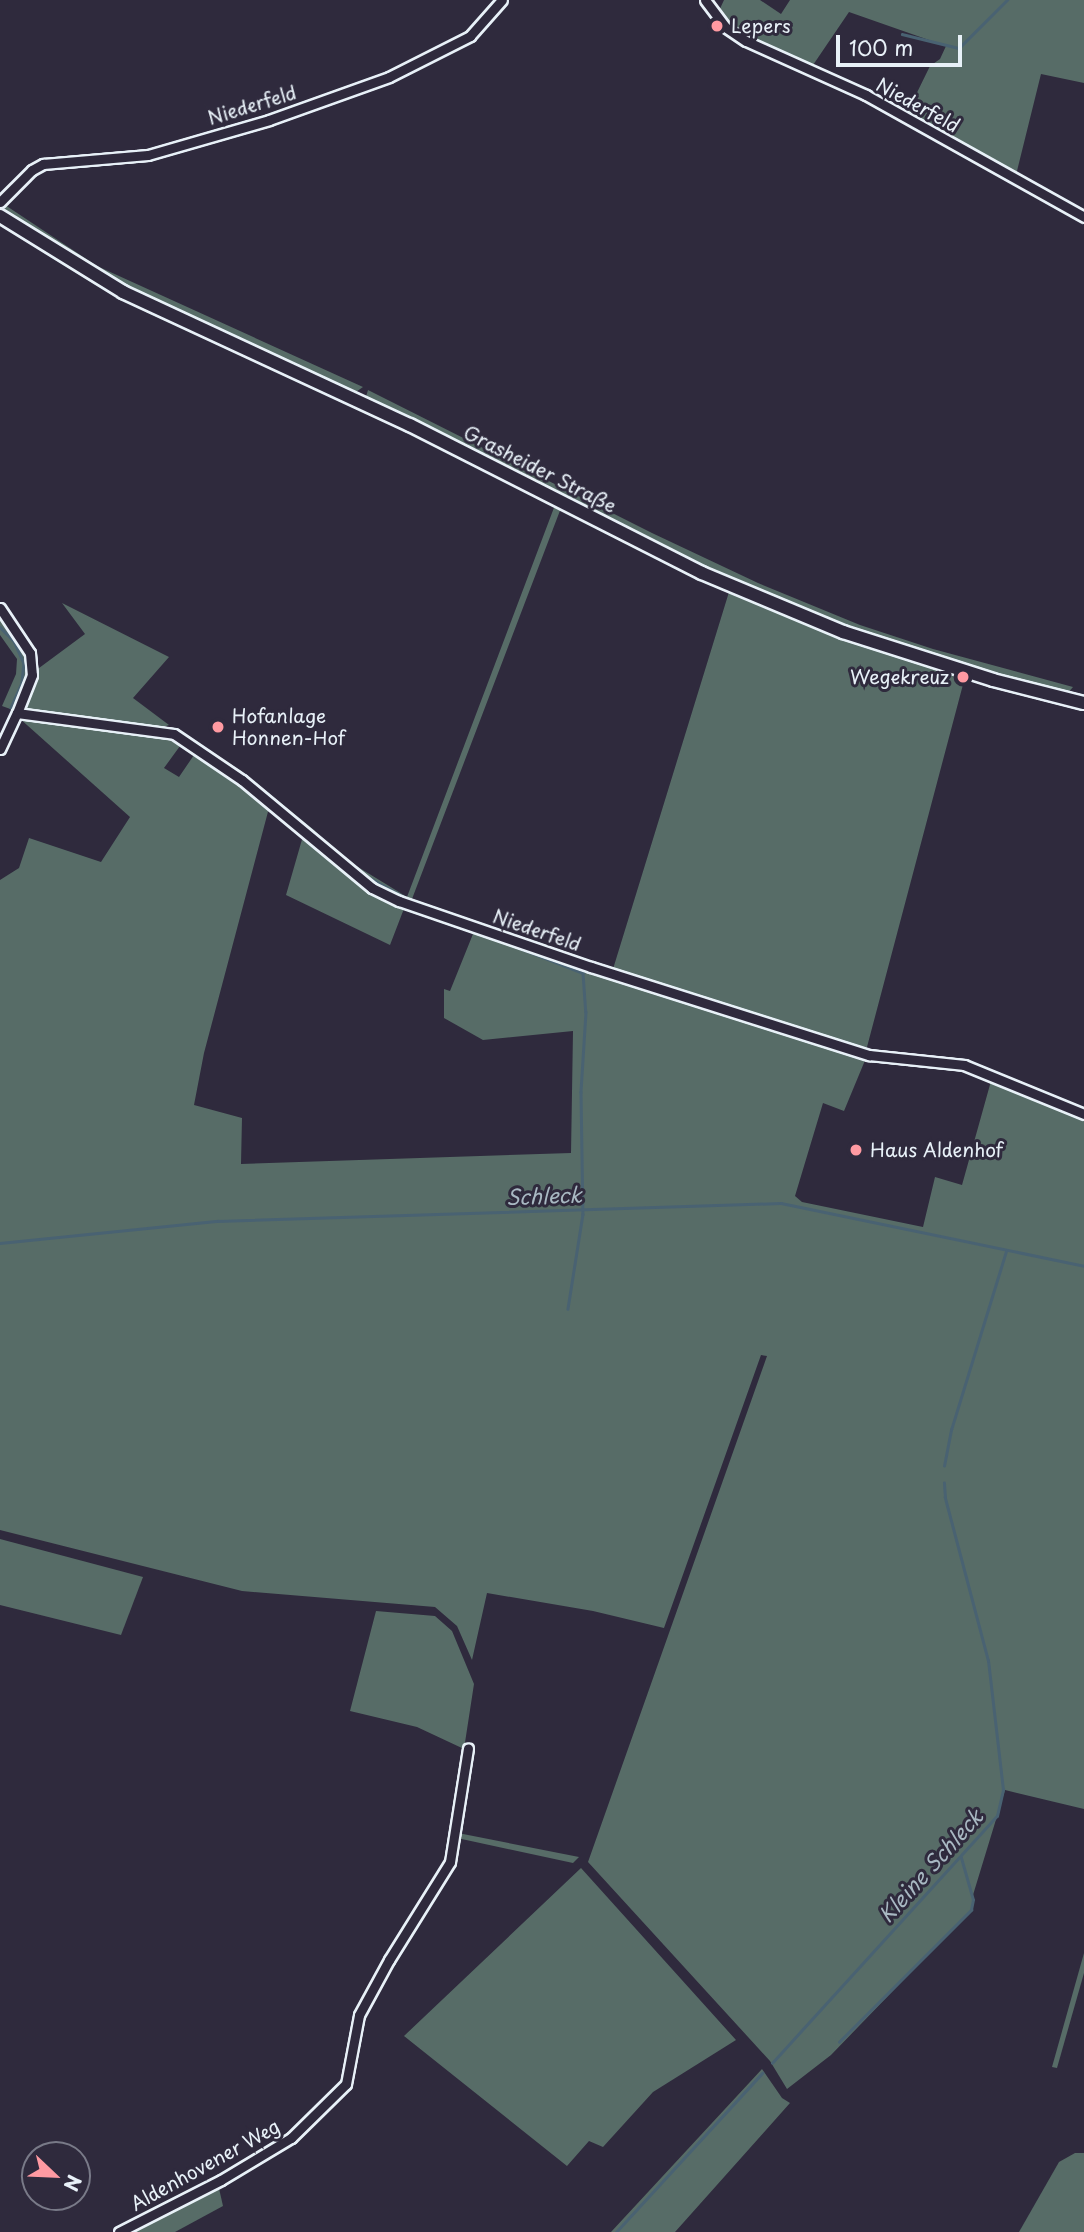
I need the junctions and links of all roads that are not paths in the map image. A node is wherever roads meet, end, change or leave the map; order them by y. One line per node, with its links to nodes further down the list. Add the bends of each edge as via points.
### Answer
1 (502, 0): 3 (street, Niederfeld, via 470,36 389,77 269,120 148,155 43,164)
2 (705, 0): 5 (street, Niederfeld, via 725,27 746,41 866,95)
3 (0, 202)
4 (0, 216): 7 (street, Grasheider Straße, via 123,292 411,425 702,573 843,632)
5 (1084, 217)
6 (0, 608): 8 (street, via 30,653 32,675)
7 (1084, 704)
8 (17, 713): 9 (street); 10 (street, Niederfeld, via 174,734 242,780 372,888 399,901 869,1055 964,1065)
9 (0, 749)
10 (1084, 1114)
11 (468, 1748): 12 (street, Aldenhovener Weg, via 450,1862 359,2015 346,2084 291,2138)
12 (119, 2232)

